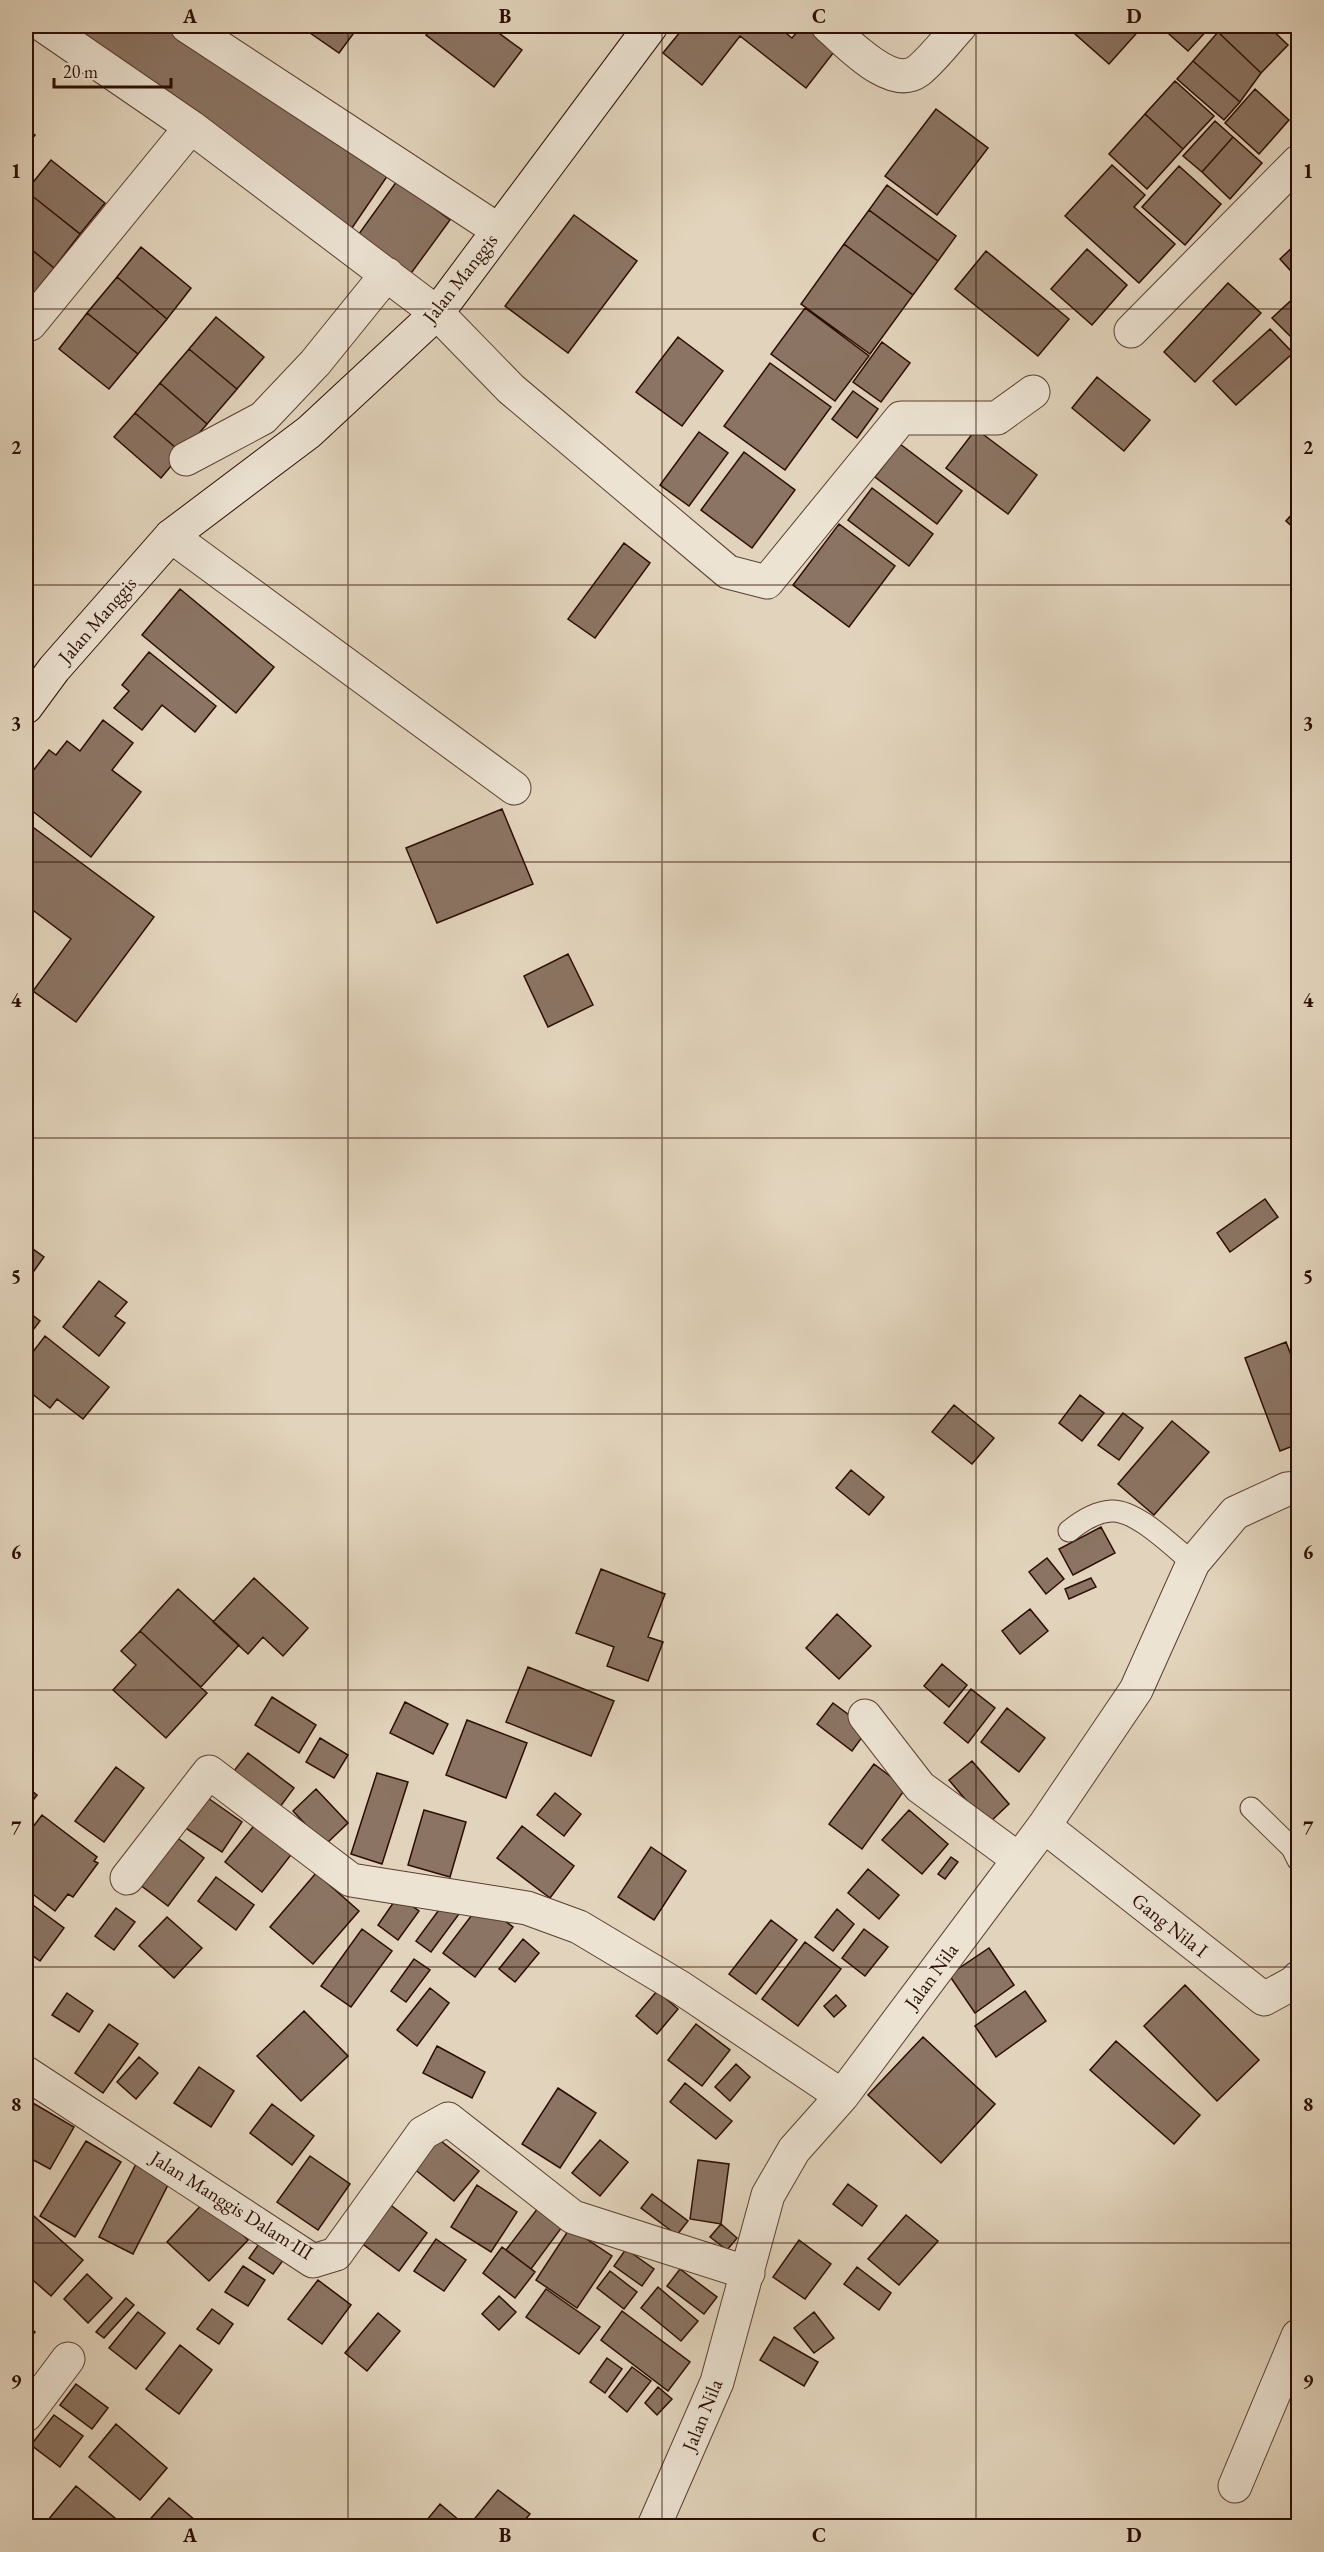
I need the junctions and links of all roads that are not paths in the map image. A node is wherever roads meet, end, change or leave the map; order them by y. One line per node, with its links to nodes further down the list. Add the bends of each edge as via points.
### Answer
1 (44, 26): 6 (street)
2 (188, 26): 8 (street)
3 (651, 26): 8 (street, Jalan Manggis)
4 (828, 26): 5 (street, via 881,70 898,76 916,72)
5 (960, 26)
6 (191, 127): 9 (street); 11 (street)
7 (1299, 162): 12 (street)
8 (498, 230): 10 (street, Jalan Manggis)
9 (387, 274): 10 (street); 14 (street, via 315,363 263,418)
10 (437, 312): 13 (street, via 511,389 728,572 767,582 901,418 997,418); 15 (street, Jalan Manggis, via 309,432)
11 (30, 324)
12 (1131, 331)
13 (1033, 392)
14 (186, 459)
15 (171, 536): 16 (street, Jalan Manggis, via 54,669); 17 (street)
16 (26, 707)
17 (514, 788)
18 (1299, 1488): 20 (street, Jalan Nila, via 1287,1489 1235,1513)
19 (1069, 1532): 20 (lane, via 1084,1520 1111,1511 1135,1517)
20 (1193, 1563): 23 (street, Jalan Nila, via 1136,1690)
21 (865, 1716): 24 (street, via 920,1787)
22 (1251, 1808): 25 (lane)
23 (1044, 1826): 24 (street, Jalan Nila); 27 (street, Gang Nila I, via 1264,2000)
24 (1018, 1859): 29 (street, Jalan Nila)
25 (1299, 1860)
26 (127, 1878): 29 (street, via 209,1772 351,1880 527,1908 579,1927 681,1988)
27 (1299, 1978)
28 (26, 2073): 30 (street, Jalan Manggis Dalam III, via 313,2261 336,2254 423,2133 448,2120 573,2217)
29 (842, 2096): 30 (street, Jalan Nila, via 794,2150 768,2195)
30 (748, 2273): 35 (street, Jalan Nila, via 717,2382)
31 (1299, 2336): 34 (street)
32 (68, 2359): 33 (street)
33 (26, 2415)
34 (1235, 2486)
35 (654, 2526)

